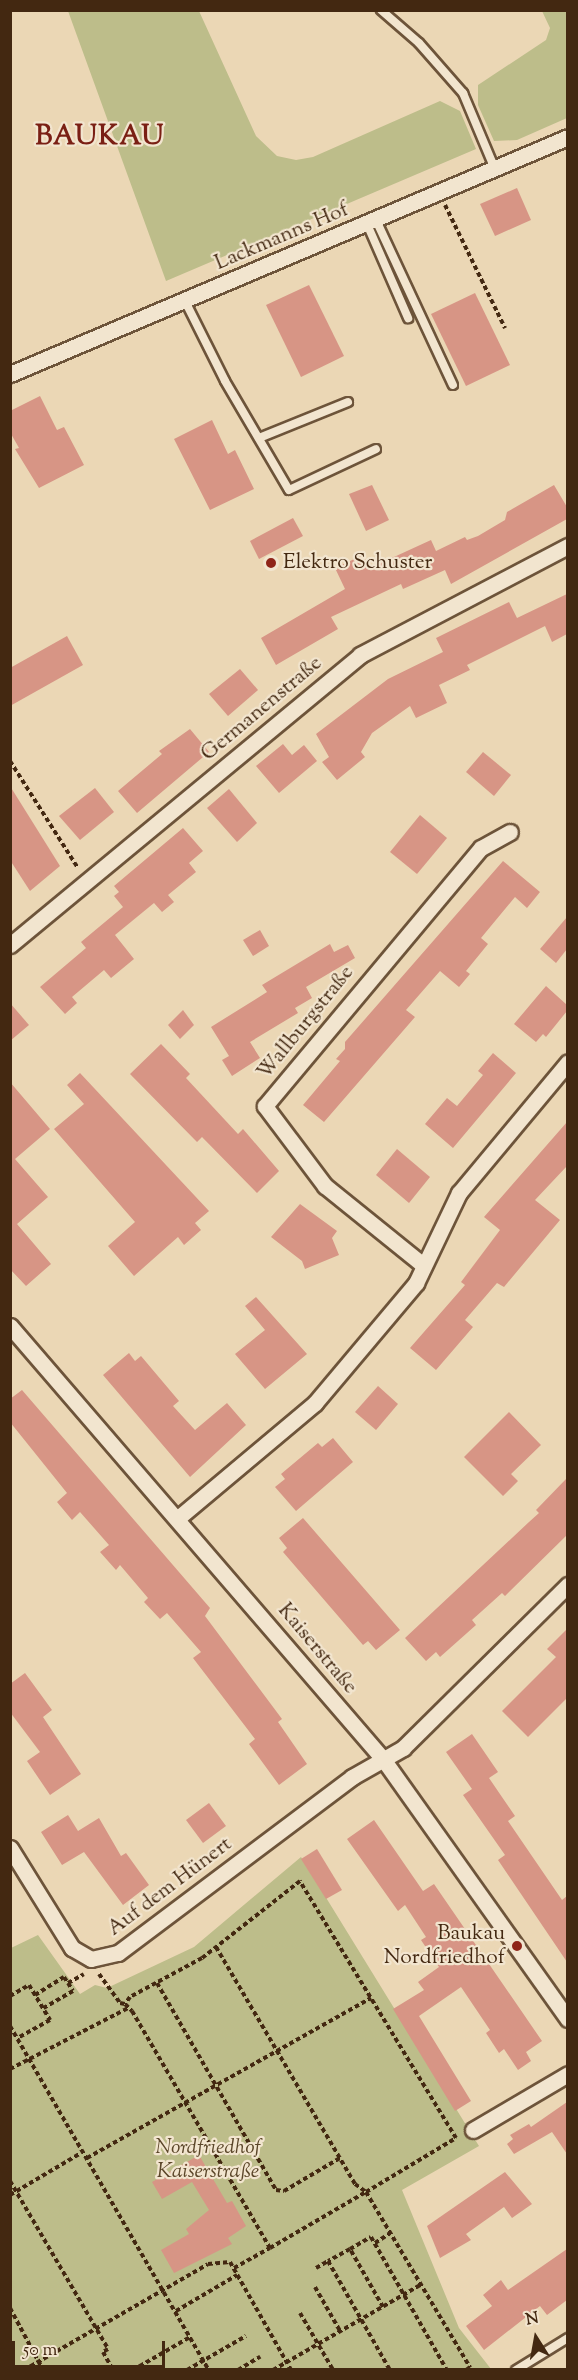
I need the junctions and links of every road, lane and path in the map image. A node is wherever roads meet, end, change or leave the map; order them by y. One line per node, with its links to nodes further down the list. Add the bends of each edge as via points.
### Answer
1 (381, 10): 3 (lane, via 419,43 463,93)
2 (567, 137): 3 (street, Lackmanns Hof)
3 (495, 169): 4 (street, Lackmanns Hof)
4 (440, 193): 5 (street, Lackmanns Hof); 8 (path)
5 (371, 222): 6 (street, Lackmanns Hof); 7 (lane); 10 (lane)
6 (185, 300): 9 (street, Lackmanns Hof); 12 (lane)
7 (408, 318)
8 (505, 328)
9 (10, 374)
10 (453, 385)
11 (348, 402): 12 (lane)
12 (259, 438): 13 (lane, via 289,489)
13 (376, 449)
14 (567, 546): 17 (street, Germanenstraße, via 360,655)
15 (10, 761): 17 (path)
16 (510, 832): 20 (street, Wallburgstraße, via 481,848 265,1106 325,1186)
17 (86, 882): 18 (street, Germanenstraße)
18 (10, 945)
19 (567, 1062): 20 (street, via 459,1193)
20 (423, 1265): 22 (street, via 416,1283 315,1402)
21 (10, 1326): 22 (street, Kaiserstraße)
22 (178, 1518): 24 (street, Kaiserstraße)
23 (567, 1585): 24 (street, via 403,1748)
24 (383, 1759): 25 (street, Auf dem Hünert, via 352,1777 118,1953 102,1959 91,1959 72,1948); 34 (street, Kaiserstraße)
25 (10, 1848)
26 (216, 1947): 28 (path); 31 (path, via 300,1881); 37 (path)
27 (90, 1970): 32 (path, via 104,1976 120,2003)
28 (157, 1983): 32 (path, via 130,1997); 41 (path)
29 (35, 1995): 30 (path, via 29,1985); 33 (path); 33 (path, via 64,1977 73,1991)
30 (10, 1996)
31 (371, 1998): 37 (path); 49 (path, via 456,2138)
32 (126, 2006): 38 (path); 42 (path)
33 (43, 2008): 36 (path, via 50,2020)
34 (567, 2019)
35 (10, 2026): 36 (path)
36 (18, 2038): 38 (path)
37 (278, 2051): 41 (path); 46 (path)
38 (30, 2059): 39 (path); 44 (path)
39 (10, 2069)
40 (567, 2074): 43 (street)
41 (217, 2086): 42 (path); 46 (path, via 276,2190 284,2191)
42 (186, 2102): 45 (path); 53 (path)
43 (473, 2130)
44 (81, 2152): 45 (path); 48 (path)
45 (87, 2158): 61 (path)
46 (339, 2158): 49 (path, via 355,2184)
47 (10, 2181): 48 (path)
48 (17, 2192): 50 (path); 68 (path)
49 (366, 2192): 51 (path); 53 (path)
50 (10, 2195)
51 (390, 2234): 52 (path); 59 (path)
52 (375, 2243): 54 (path, via 371,2236); 62 (path)
53 (270, 2248): 56 (path)
54 (350, 2249): 55 (path); 63 (path)
55 (328, 2261): 57 (path); 67 (path)
56 (234, 2268): 58 (path); 61 (path, via 230,2262 208,2264)
57 (316, 2268)
58 (237, 2275): 65 (path); 77 (path)
59 (420, 2285): 62 (path); 90 (path, via 470,2367)
60 (315, 2287): 69 (path)
61 (163, 2290): 65 (path); 68 (path)
62 (404, 2294): 63 (path); 89 (path)
63 (383, 2307): 67 (path)
64 (10, 2308): 76 (path)
65 (176, 2311): 71 (path)
66 (300, 2313): 73 (path)
67 (361, 2319): 69 (path); 88 (path)
68 (96, 2328): 76 (path); 80 (path)
69 (340, 2331): 73 (path)
70 (246, 2336): 75 (path)
71 (190, 2337): 75 (path); 81 (path)
72 (567, 2338): 91 (lane)
73 (318, 2344): 77 (path); 87 (path)
74 (260, 2357): 84 (path)
75 (203, 2360): 82 (path); 83 (path)
76 (38, 2361): 78 (path); 79 (path)
77 (287, 2362): 85 (path); 86 (path)
78 (24, 2370)
79 (43, 2370)
80 (113, 2370)
81 (133, 2370)
82 (187, 2370)
83 (209, 2370)
84 (238, 2370)
85 (273, 2370)
86 (291, 2370)
87 (333, 2370)
88 (390, 2370)
89 (447, 2370)
90 (466, 2370)
91 (516, 2370)

